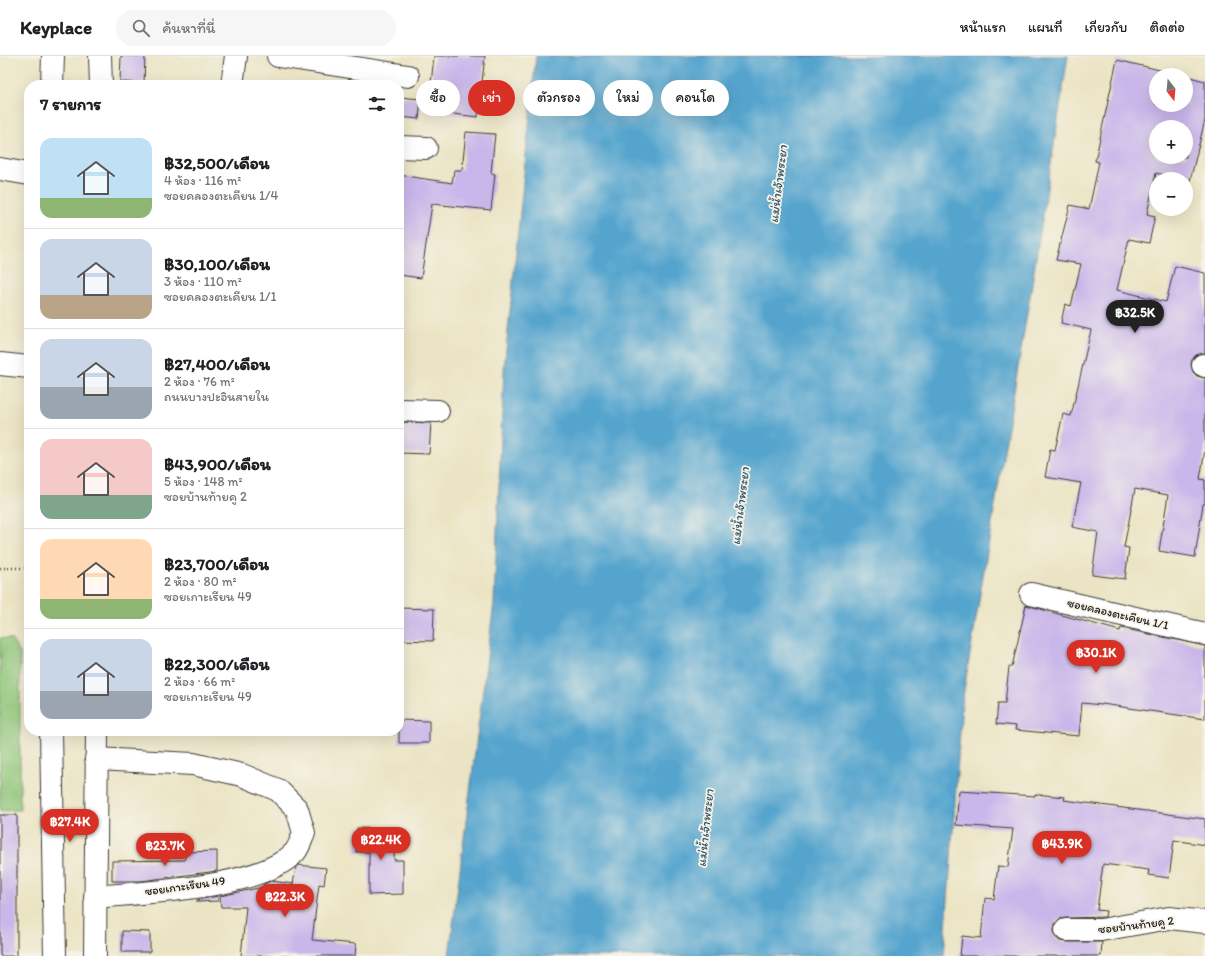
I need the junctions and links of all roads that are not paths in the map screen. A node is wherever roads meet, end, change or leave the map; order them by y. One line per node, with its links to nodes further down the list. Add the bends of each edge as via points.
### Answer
1 (53, 56): 6 (street)
2 (100, 56): 7 (street)
3 (236, 56): 8 (street)
4 (278, 56): 5 (street)
5 (408, 76)
6 (52, 80)
7 (101, 80)
8 (233, 80)
9 (404, 146): 10 (street)
10 (426, 148)
11 (0, 169): 12 (street)
12 (24, 173)
13 (0, 364): 14 (street)
14 (24, 366)
15 (404, 410): 16 (street)
16 (438, 411)
17 (1031, 594): 18 (street, ซอยคลองตะเคียน 1/1)
18 (1205, 634)
19 (51, 736): 25 (street)
20 (97, 736): 21 (street)
21 (96, 759): 22 (street); 22 (street, ซอยเกาะเรียน 49, via 193,764 242,775 278,790 297,809 304,833 296,851 279,864 247,876 210,885)
22 (95, 897): 26 (street)
23 (1205, 922): 24 (street, ซอยบ้านท้ายคู 2, via 1169,918 1101,930)
24 (1066, 930)
25 (55, 956)
26 (95, 956)

